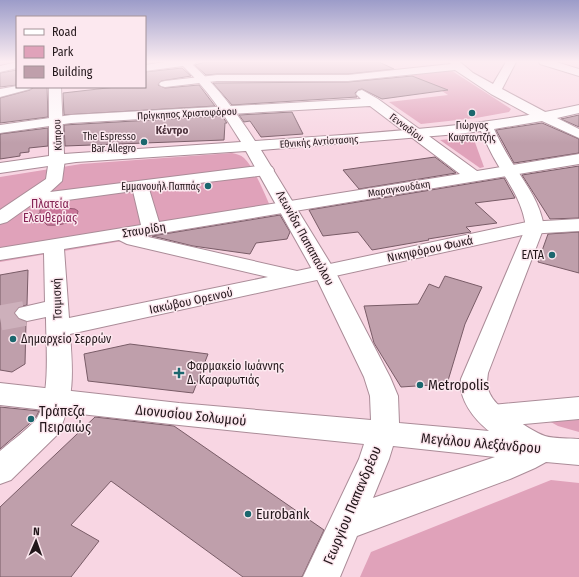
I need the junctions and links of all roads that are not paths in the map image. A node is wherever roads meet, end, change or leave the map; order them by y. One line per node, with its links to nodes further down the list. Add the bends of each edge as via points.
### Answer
1 (18, 89): 7 (street)
2 (55, 89): 12 (street, Κύπρου)
3 (212, 89): 10 (street, Λεωνίδα Παπαπαύλου)
4 (356, 89): 8 (street, Γενναδίου)
5 (492, 89): 6 (street)
6 (495, 91): 11 (street)
7 (0, 93)
8 (374, 102): 10 (street, Πρίγκηπος Χριστοφόρου); 15 (street, Γενναδίου)
9 (579, 109): 11 (street, Εθνικής Αντίστασης)
10 (228, 110): 12 (street, Πρίγκηπος Χριστοφόρου); 17 (street, Λεωνίδα Παπαπαύλου)
11 (544, 117): 13 (street, Εθνικής Αντίστασης); 16 (street)
12 (56, 120): 14 (street, Πρίγκηπος Χριστοφόρου); 18 (street, Κύπρου)
13 (486, 126): 15 (street, Εθνικής Αντίστασης); 22 (street)
14 (0, 129)
15 (416, 134): 17 (street, Εθνικής Αντίστασης); 23 (street, Γενναδίου)
16 (579, 134)
17 (250, 146): 18 (street, Εθνικής Αντίστασης); 21 (street, Λεωνίδα Παπαπαύλου)
18 (57, 159): 20 (street, Εθνικής Αντίστασης); 25 (street, Κύπρου, via 54,181)
19 (579, 159): 22 (street, Μαραγκουδάκη)
20 (0, 168)
21 (266, 170): 24 (street); 26 (street, Λεωνίδα Παπαπαύλου)
22 (510, 170): 23 (street, Μαραγκουδάκη); 29 (street, via 533,210)
23 (474, 176): 26 (street, Μαραγκουδάκη)
24 (140, 185): 25 (street); 30 (street)
25 (26, 200): 27 (street, Κύπρου)
26 (288, 207): 30 (street, Σταυρίδη); 34 (street, Λεωνίδα Παπαπαύλου)
27 (0, 218)
28 (579, 225): 29 (street, Νικηφόρου Φωκά)
29 (535, 227): 34 (street, Νικηφόρου Φωκά); 41 (street, via 475,373 475,393 482,406)
30 (151, 229): 31 (street, Σταυρίδη)
31 (115, 235): 32 (street, Σταυρίδη); 35 (street)
32 (54, 245): 33 (street, Σταυρίδη); 37 (street, Τσιμισκή)
33 (0, 254)
34 (324, 271): 35 (street, Ιακώβου Ορεινού); 42 (street, Λεωνίδα Παπαπαύλου, via 382,391 385,409)
35 (299, 277): 37 (street, Ιακώβου Ορεινού)
36 (26, 313): 37 (street, Ιακώβου Ορεινού)
37 (57, 318): 39 (street, Τσιμισκή, via 60,378)
38 (0, 394): 39 (street, Διονυσίου Σολωμού)
39 (57, 400): 42 (street, Διονυσίου Σολωμού); 45 (street, Τσιμισκή, via 47,427)
40 (579, 408): 41 (street)
41 (492, 416): 43 (street)
42 (382, 434): 43 (street, Μεγάλου Αλεξάνδρου); 46 (street, Γεωργίου Παπανδρέου, via 374,459)
43 (541, 448): 44 (street, Μεγάλου Αλεξάνδρου); 46 (street, via 524,459 499,469)
44 (579, 452)
45 (0, 470)
46 (345, 524): 47 (street, Γεωργίου Παπανδρέου)
47 (321, 577)

